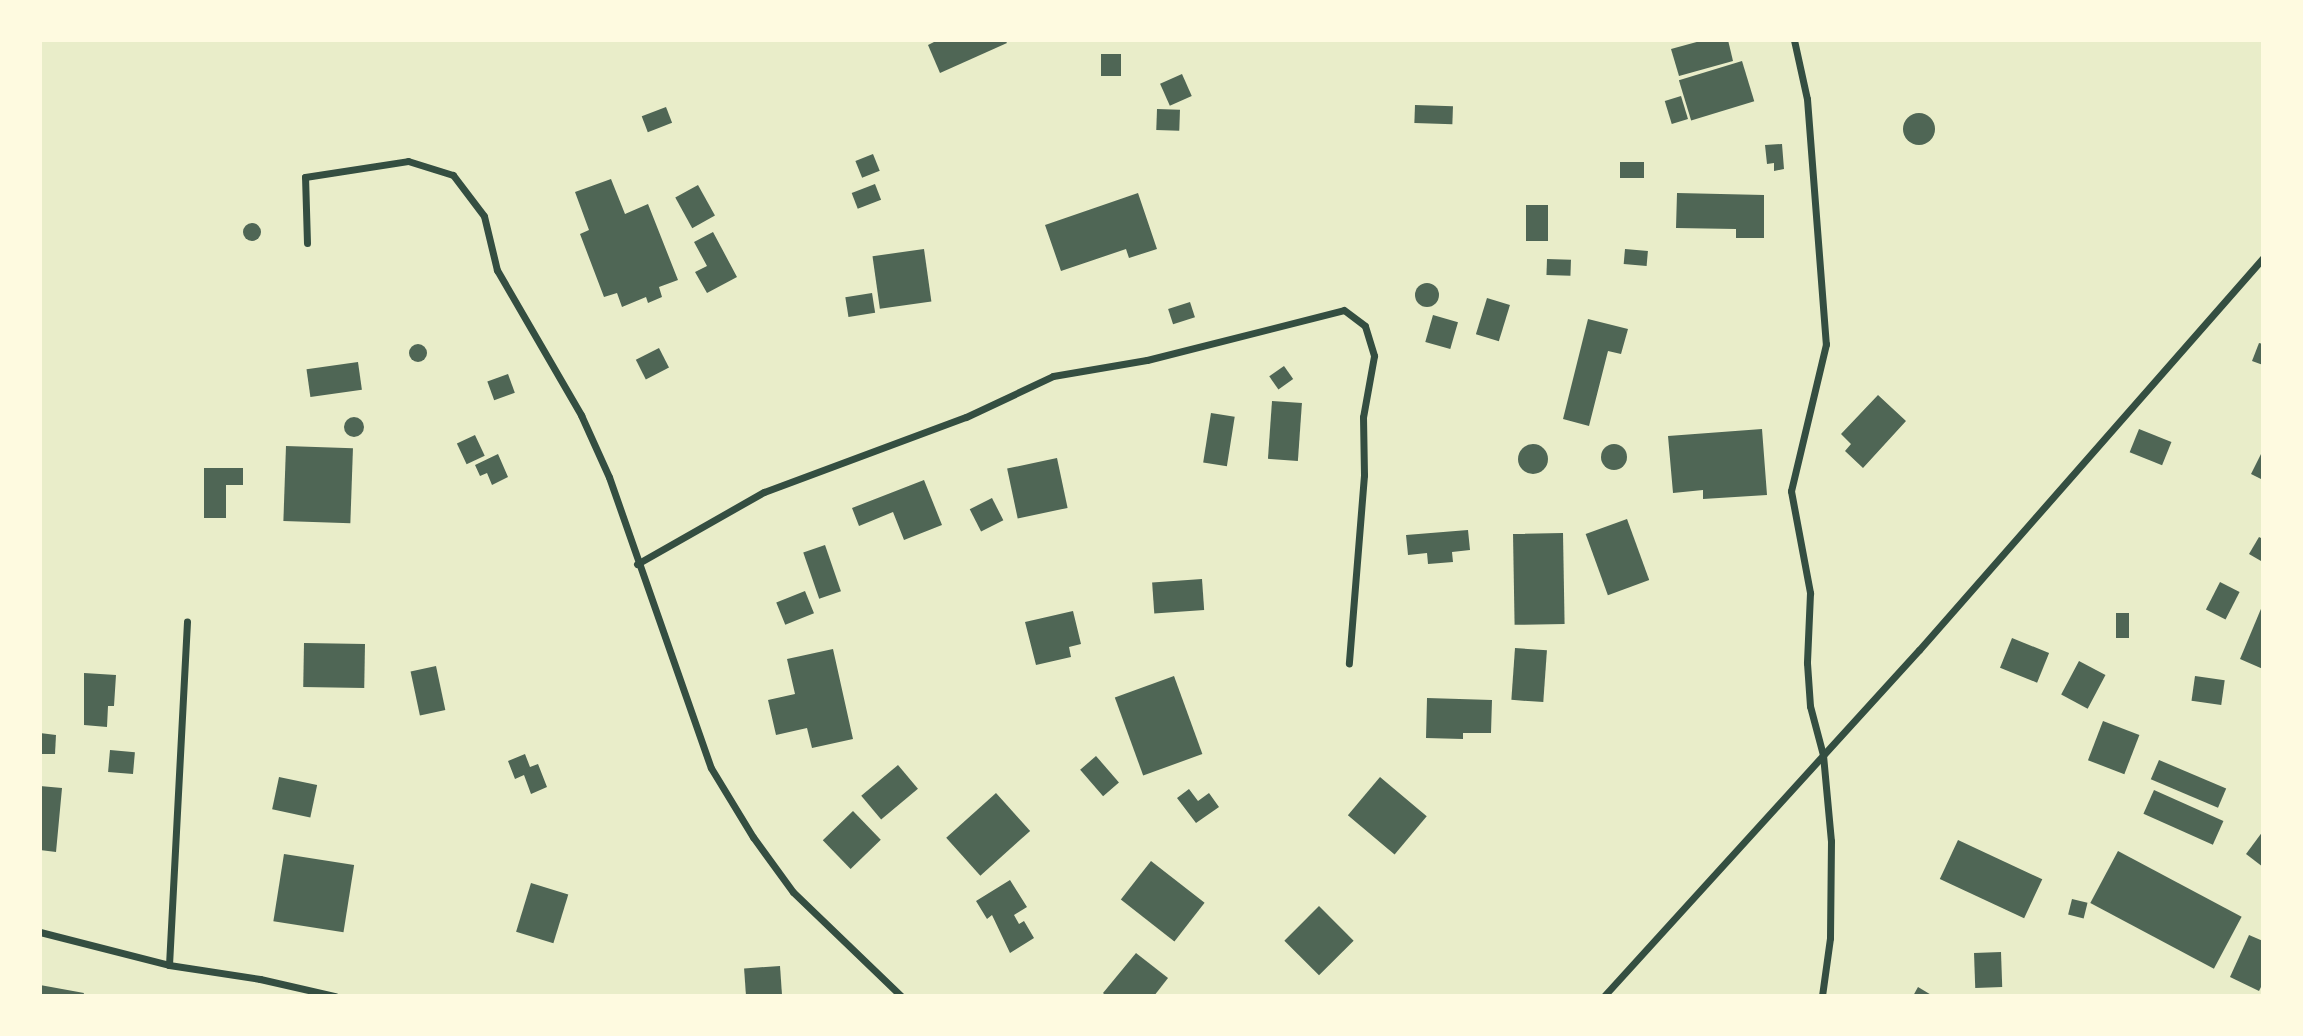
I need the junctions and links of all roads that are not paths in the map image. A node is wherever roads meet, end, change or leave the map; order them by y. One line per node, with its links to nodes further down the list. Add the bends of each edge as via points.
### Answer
1 (1794, 40): 7 (street, via 1808,112 1826,344 1791,491 1810,593 1810,706)
2 (307, 243): 4 (street, via 305,177 408,162 453,175 484,216 497,270 581,415 609,477)
3 (2263, 258): 7 (street)
4 (637, 564): 6 (street, via 764,492 966,417 1053,376 1147,360 1344,310 1365,326 1374,356 1363,417 1364,475); 11 (street, via 711,768 753,837 793,892)
5 (187, 621): 9 (street)
6 (1349, 663)
7 (1823, 755): 12 (street); 13 (street, via 1831,841 1830,938)
8 (40, 932): 9 (street)
9 (169, 965): 10 (street)
10 (335, 996)
11 (901, 996)
12 (1604, 996)
13 (1822, 996)

